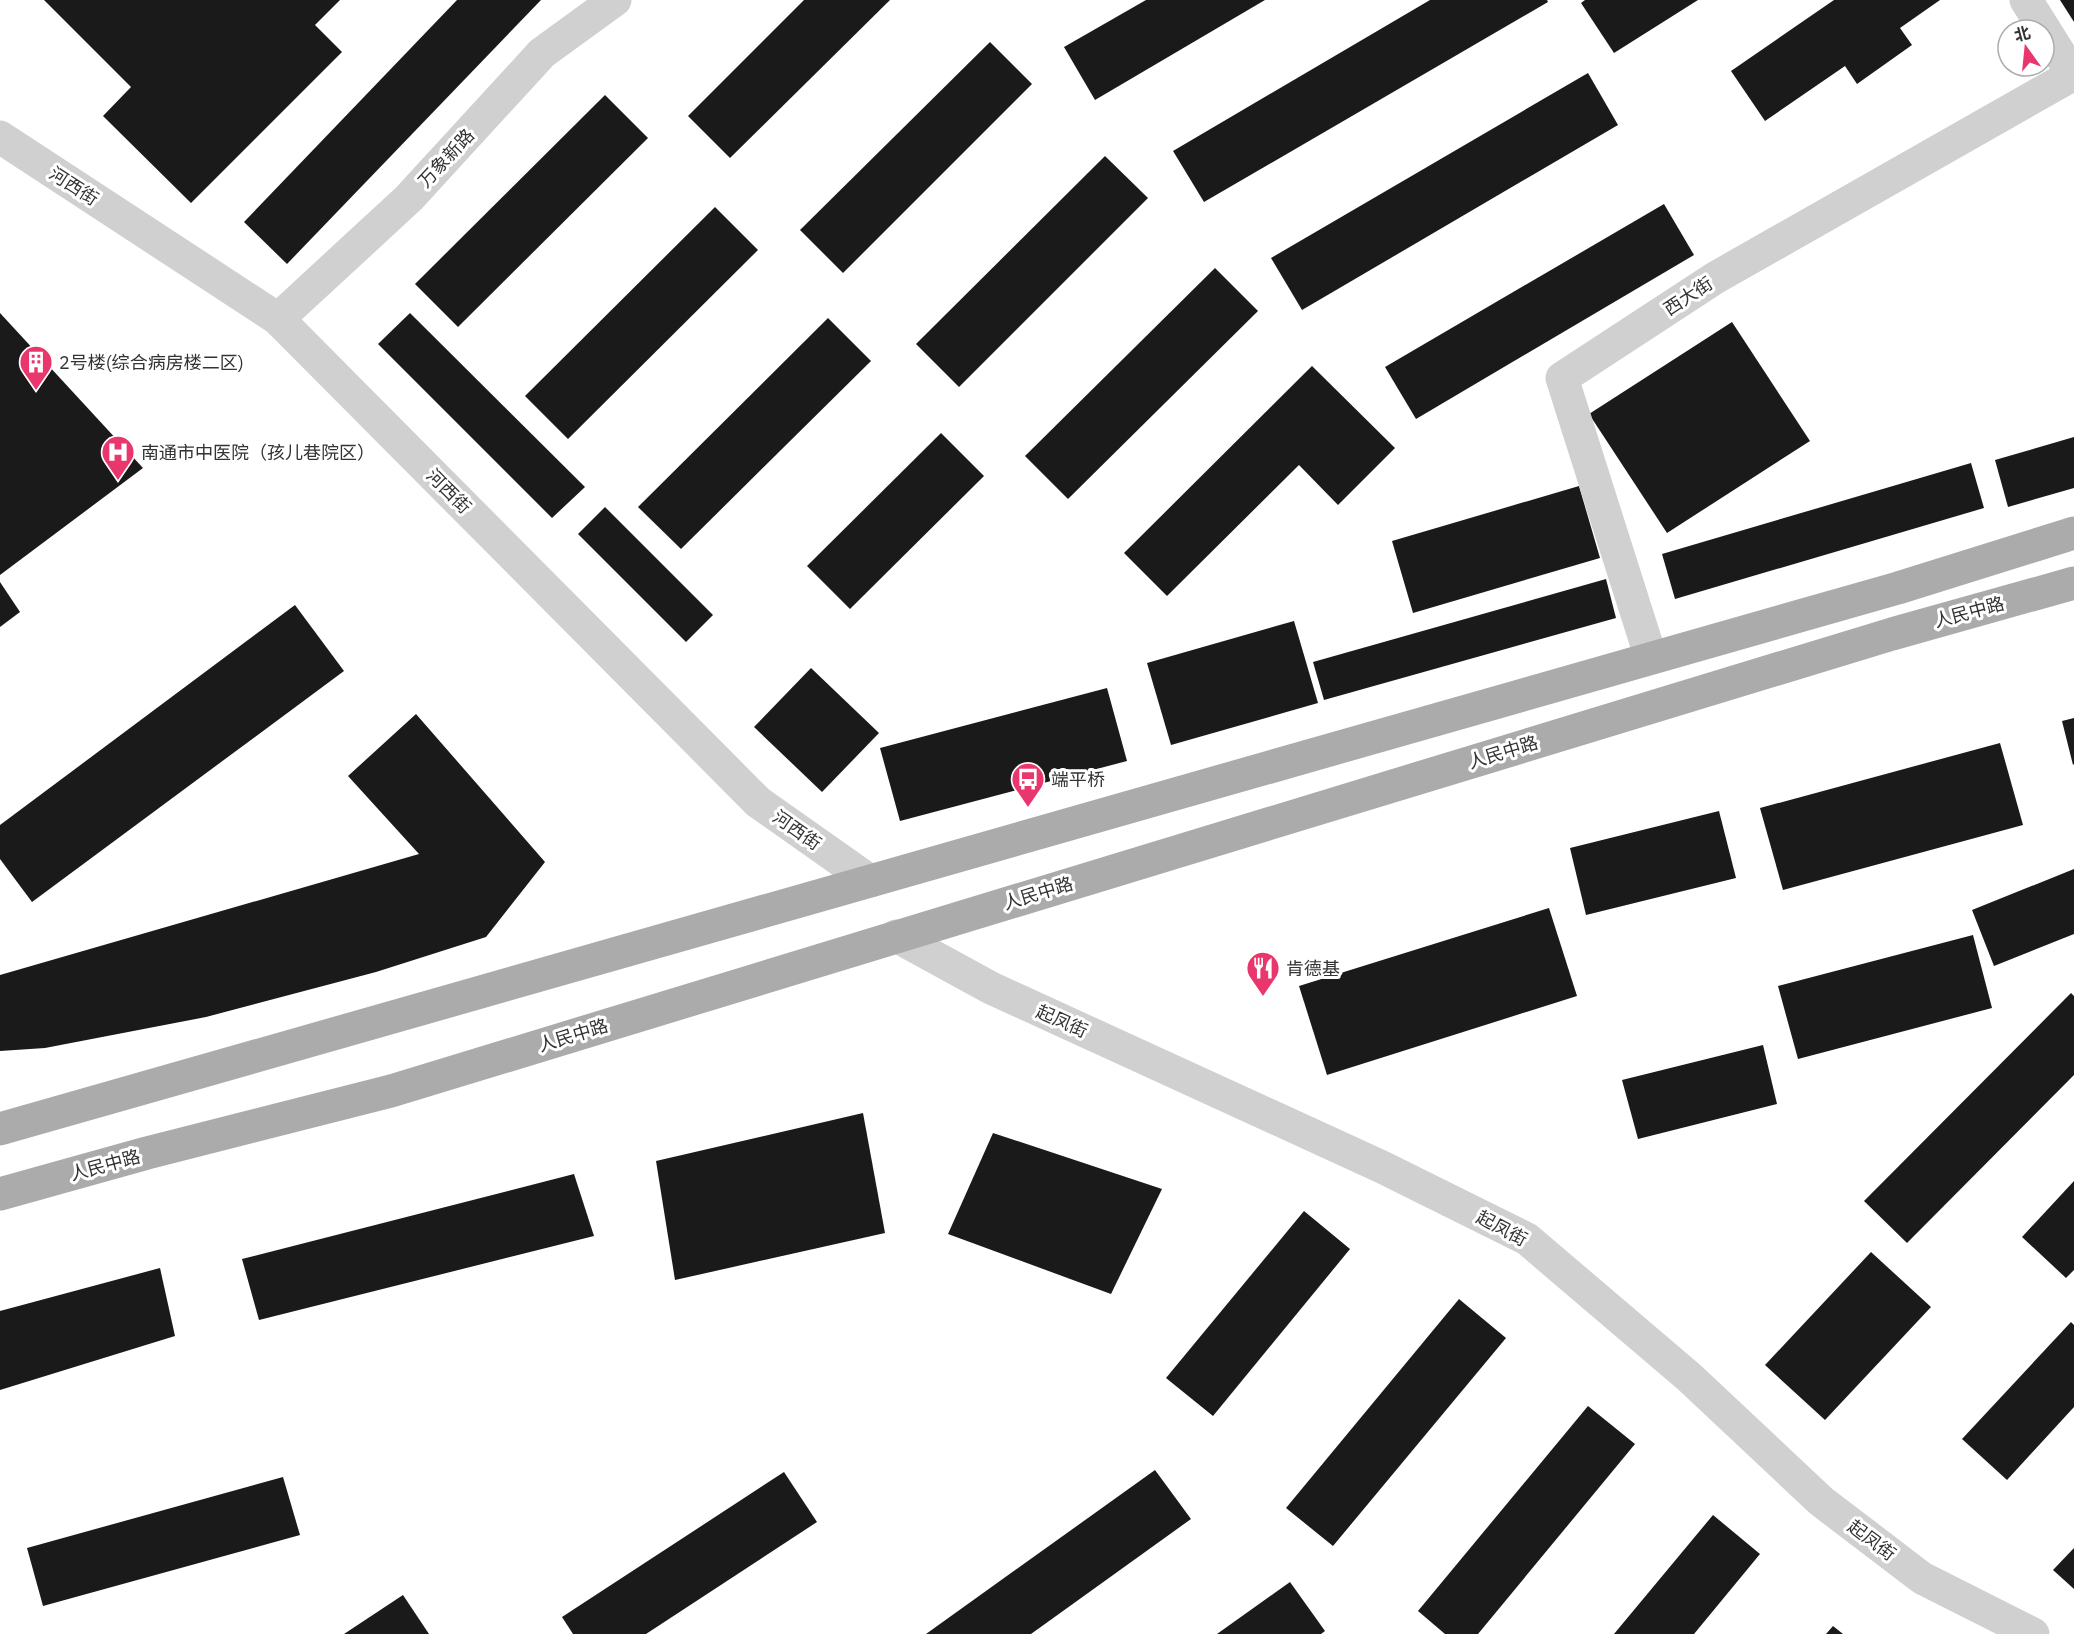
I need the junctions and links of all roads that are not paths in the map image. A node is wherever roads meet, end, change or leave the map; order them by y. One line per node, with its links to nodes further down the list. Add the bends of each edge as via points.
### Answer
1 (615, 0): 5 (street, 万象新路, via 542,53 409,198)
2 (2026, 0): 3 (street)
3 (2074, 74): 8 (street, 西大街, via 1715,278 1562,378)
4 (0, 137): 5 (street, 河西街)
5 (278, 319): 9 (street, 河西街, via 758,802)
6 (2074, 533): 8 (main road)
7 (2074, 584): 10 (main road, 人民中路, via 1892,634)
8 (1651, 658): 9 (main road)
9 (870, 881): 11 (main road)
10 (896, 936): 12 (main road, 人民中路, via 391,1091); 13 (street, 起凤街, via 991,988 1371,1162 1527,1239 1689,1377 1821,1501 1922,1578)
11 (0, 1129)
12 (0, 1194)
13 (2033, 1634)

